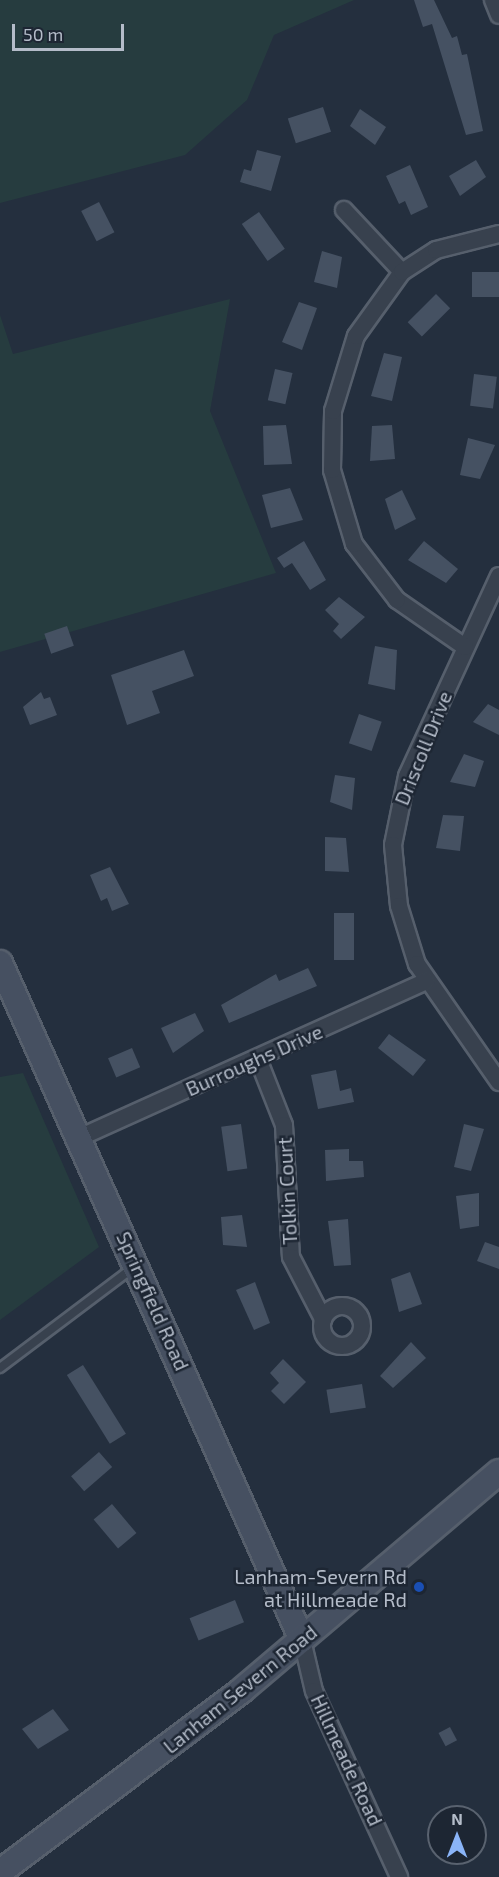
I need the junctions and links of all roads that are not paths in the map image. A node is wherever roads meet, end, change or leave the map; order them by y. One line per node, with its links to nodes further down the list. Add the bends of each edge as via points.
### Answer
1 (493, 0): 2 (street)
2 (499, 15)
3 (344, 210): 5 (street)
4 (499, 234): 5 (street, via 436,250)
5 (402, 272): 7 (street, via 368,315 345,362 333,411 332,470 345,525 378,579 419,619)
6 (499, 576): 7 (street, Driscoll Drive)
7 (465, 647): 9 (street, Driscoll Drive, via 416,756 395,822 399,906 408,945)
8 (0, 963): 12 (street, Springfield Road)
9 (426, 981): 10 (street, Burroughs Drive); 11 (street, Driscoll Drive)
10 (258, 1059): 12 (street, Burroughs Drive); 14 (street, Tolkin Court, via 284,1125 291,1257)
11 (499, 1083)
12 (81, 1137): 13 (street, Springfield Road)
13 (137, 1265): 15 (lane); 17 (street, Springfield Road)
14 (324, 1319)
15 (0, 1368)
16 (499, 1472): 17 (street, Lanham Severn Road)
17 (302, 1640): 18 (street, Lanham Severn Road, via 112,1791); 19 (street, Hillmeade Road, via 314,1690)
18 (0, 1872)
19 (399, 1877)

